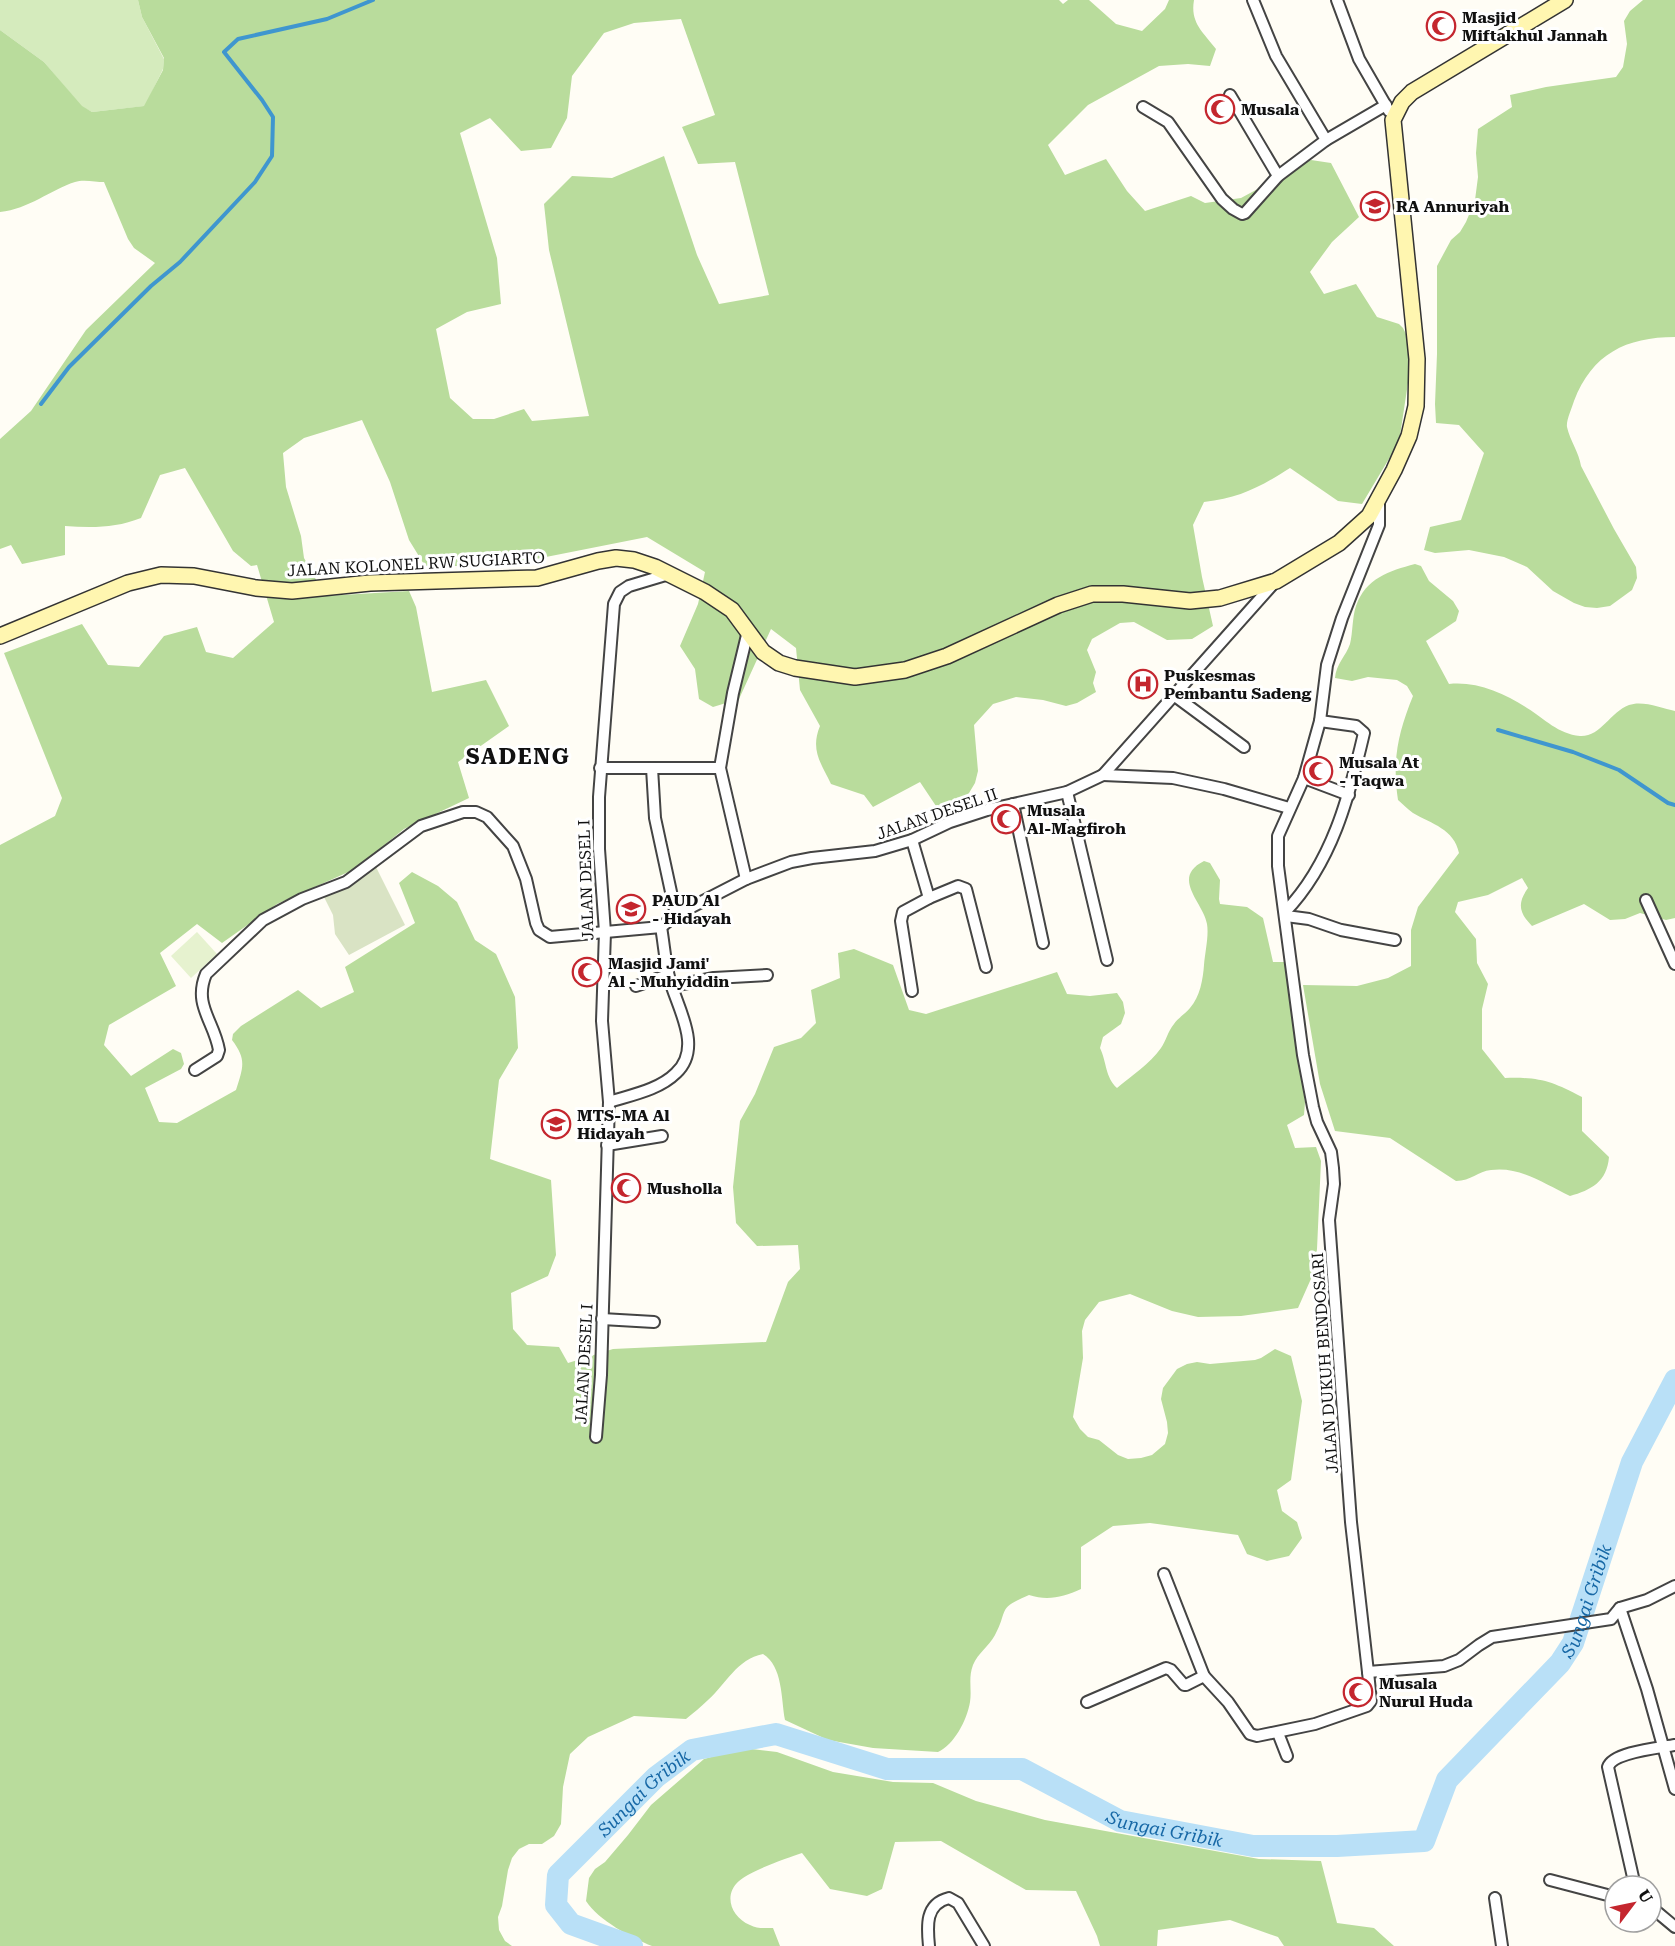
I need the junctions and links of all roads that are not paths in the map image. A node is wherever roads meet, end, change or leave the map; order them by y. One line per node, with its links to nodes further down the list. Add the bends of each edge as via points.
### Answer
1 (1253, 0): 8 (street, via 1276,56)
2 (1337, 0): 5 (street, via 1359,59)
3 (1565, 0): 7 (main road, via 1412,92)
4 (1230, 95): 9 (street)
5 (1386, 105): 7 (street); 8 (street)
6 (1143, 107): 9 (street, via 1168,122 1222,199 1238,213 1245,213)
7 (1393, 120): 10 (main road, JALAN KOLONEL RW SUGIARTO, via 1418,381 1409,436)
8 (1326, 140): 9 (street)
9 (1278, 176)
10 (1379, 500): 12 (main road, JALAN KOLONEL RW SUGIARTO, via 1369,516 1339,543); 16 (street, JALAN DUKUH BENDOSARI, via 1379,525 1327,665)
11 (669, 574): 13 (main road, JALAN KOLONEL RW SUGIARTO, via 732,610); 14 (main road, JALAN KOLONEL RW SUGIARTO, via 644,563 616,558 537,578 381,582 292,591 162,575 128,583); 18 (street, JALAN DESEL I, via 629,586 620,592 614,604)
12 (1276, 581): 13 (main road, JALAN KOLONEL RW SUGIARTO, via 1220,598 1190,601 1092,594 1058,605 947,656 905,670 855,677 779,663 764,652); 15 (street, JALAN DESEL II)
13 (748, 631): 20 (street)
14 (0, 636)
15 (1175, 696): 17 (street); 21 (street, JALAN DESEL II)
16 (1320, 721): 22 (street, JALAN DUKUH BENDOSARI); 24 (street, via 1356,726 1364,732)
17 (1244, 747)
18 (600, 768): 19 (street); 34 (street, JALAN DESEL I)
19 (652, 768): 20 (street); 32 (street, via 655,818)
20 (720, 768): 28 (street)
21 (1103, 775): 23 (street, JALAN DESEL II); 26 (street, via 1173,778)
22 (1304, 778): 24 (street); 26 (street, JALAN DUKUH BENDOSARI)
23 (1067, 792): 25 (street, JALAN DESEL II); 38 (street)
24 (1349, 795): 31 (street, via 1323,858)
25 (1013, 804): 27 (street, JALAN DESEL II, via 951,822); 37 (street)
26 (1289, 808): 31 (street, JALAN DUKUH BENDOSARI, via 1278,836)
27 (912, 840): 28 (street, JALAN DESEL II, via 875,851 791,862); 29 (street)
28 (746, 879): 32 (street, JALAN DESEL II)
29 (929, 898): 40 (street, via 958,886 966,888); 45 (street, via 903,912 901,921)
30 (1646, 900): 35 (street)
31 (1285, 914): 36 (street); 56 (street, JALAN DUKUH BENDOSARI, via 1303,1055 1313,1107 1331,1152 1333,1168 1329,1220 1351,1522)
32 (676, 915): 33 (street, JALAN DESEL II)
33 (661, 927): 34 (street); 41 (street)
34 (604, 932): 46 (street, via 550,937 539,930 513,846 487,817 463,812 421,826 346,882 263,920 206,974 201,1000 219,1050 217,1056); 47 (street, JALAN DESEL I, via 602,1022)
35 (1670, 939): 39 (street)
36 (1395, 940)
37 (1043, 943)
38 (1107, 960)
39 (1675, 964)
40 (986, 967)
41 (668, 975): 43 (street); 44 (street)
42 (767, 975): 44 (street, via 714,978)
43 (636, 986)
44 (672, 986): 47 (street, via 689,1044 683,1065 657,1086)
45 (912, 991)
46 (195, 1070)
47 (609, 1102): 49 (street, JALAN DESEL I)
48 (662, 1136): 49 (street)
49 (607, 1145): 50 (street, JALAN DESEL I)
50 (602, 1319): 51 (street); 52 (street, JALAN DESEL I)
51 (654, 1322)
52 (596, 1437)
53 (1164, 1574): 57 (street)
54 (1675, 1586): 55 (street)
55 (1620, 1608): 56 (street, via 1611,1619 1503,1634 1444,1666); 60 (street)
56 (1368, 1672): 59 (street, JALAN DUKUH BENDOSARI, via 1370,1704)
57 (1204, 1676): 58 (street, via 1184,1685 1166,1668); 59 (street, JALAN DUKUH BENDOSARI, via 1250,1734)
58 (1088, 1702)
59 (1278, 1733): 61 (street)
60 (1670, 1746): 62 (street); 63 (street, via 1619,1757 1609,1763)
61 (1287, 1756)
62 (1675, 1789)
63 (1632, 1874)
64 (1550, 1880): 65 (street)
65 (1603, 1894)
66 (1495, 1898): 71 (street)
67 (1663, 1917): 68 (street)
68 (1675, 1927)
69 (929, 1946): 70 (street, via 931,1911 948,1898 958,1903)
70 (984, 1946)
71 (1502, 1946)

